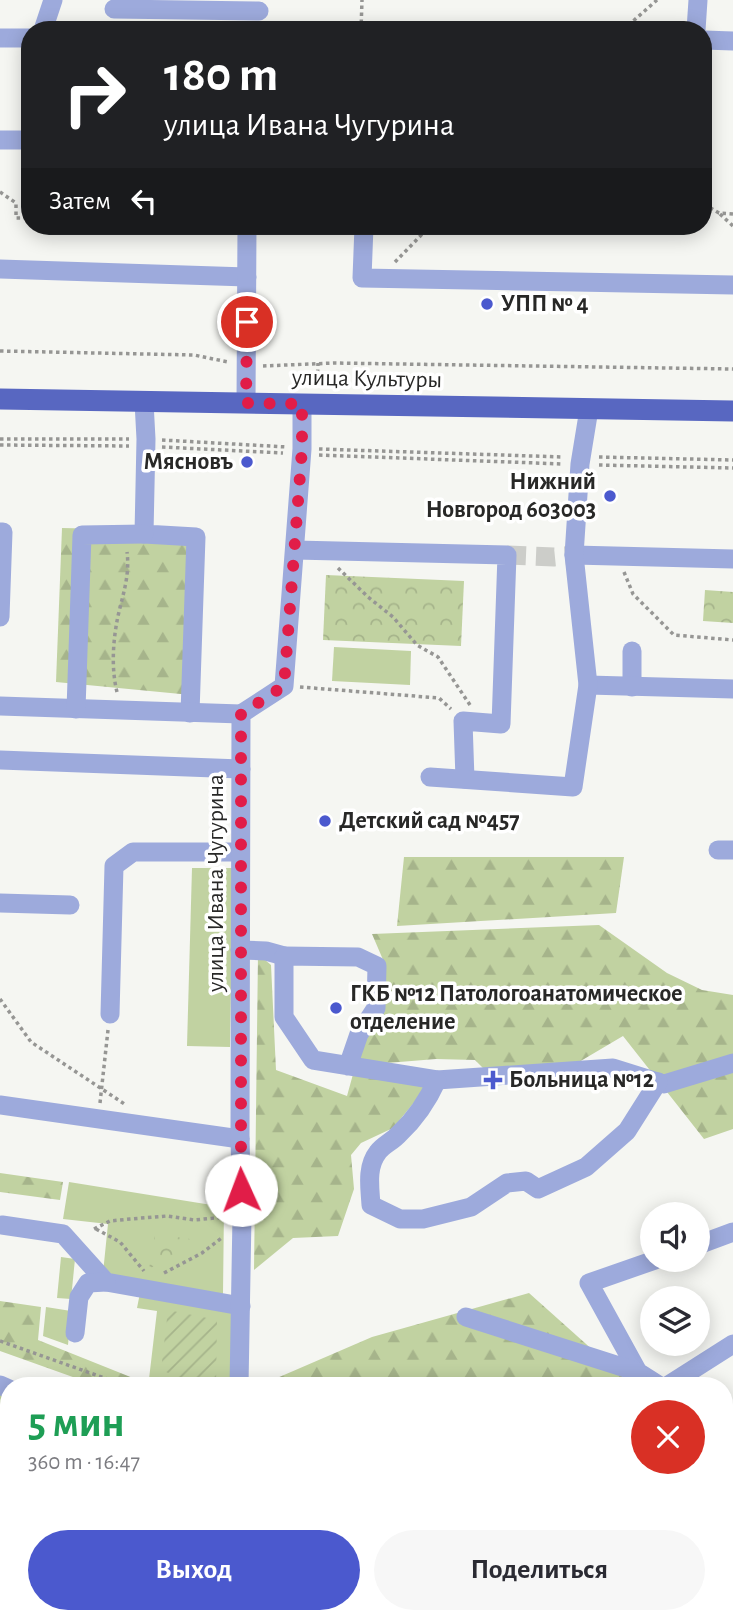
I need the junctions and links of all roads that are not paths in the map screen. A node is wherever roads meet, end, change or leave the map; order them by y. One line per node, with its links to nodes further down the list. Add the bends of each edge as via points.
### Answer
1 (54, 0): 5 (street)
2 (698, 0): 6 (street)
3 (114, 9): 4 (street)
4 (258, 10)
5 (46, 21)
6 (697, 21)
7 (0, 38): 8 (street)
8 (21, 38)
9 (712, 40): 10 (street)
10 (733, 41)
11 (0, 140): 12 (street)
12 (21, 140)
13 (247, 235): 16 (street)
14 (364, 235): 17 (street, via 362,278)
15 (0, 269): 16 (street)
16 (247, 277): 20 (street)
17 (733, 285)
18 (0, 399): 19 (main road, улица Культуры)
19 (144, 402): 20 (main road, улица Культуры); 25 (street, via 146,443)
20 (246, 403): 21 (main road, улица Культуры)
21 (302, 404): 22 (main road, улица Культуры); 26 (street)
22 (589, 410): 23 (main road, улица Культуры); 27 (street)
23 (733, 411)
24 (0, 532): 29 (street, via 4,532)
25 (134, 535): 35 (street, via 82,534); 36 (street, via 196,537)
26 (295, 550): 37 (street, via 284,686); 41 (street, via 507,555 501,724 472,722)
27 (574, 555): 28 (street); 31 (street)
28 (733, 559)
29 (0, 617)
30 (632, 652): 32 (street)
31 (588, 685): 32 (street); 41 (street, via 573,787)
32 (632, 687): 33 (street)
33 (733, 689)
34 (0, 706): 35 (street)
35 (76, 709): 36 (street)
36 (190, 712): 37 (street)
37 (241, 714): 39 (street, улица Ивана Чугурина)
38 (0, 760): 39 (street)
39 (241, 769): 42 (street, улица Ивана Чугурина)
40 (430, 777): 41 (street)
41 (465, 779)
42 (240, 852): 45 (street, улица Ивана Чугурина); 47 (street, via 133,852 114,866)
43 (0, 903): 44 (street)
44 (70, 905)
45 (240, 950): 46 (street); 53 (street, улица Ивана Чугурина)
46 (284, 956): 49 (street, via 284,1017 313,1060); 49 (street, via 358,957 377,966 376,1008 359,1034)
47 (109, 1019)
48 (733, 1063): 51 (street)
49 (348, 1066): 50 (street)
50 (437, 1080): 51 (street, via 613,1068); 51 (street, via 416,1115 378,1152 369,1175 371,1205 400,1219 423,1219 471,1207 507,1183 526,1181 538,1189 586,1167 627,1131)
51 (658, 1082)
52 (0, 1105): 53 (street)
53 (240, 1139): 59 (street, улица Ивана Чугурина)
54 (2, 1225): 58 (street, via 63,1234)
55 (733, 1232): 56 (street)
56 (710, 1240)
57 (640, 1265): 63 (street, via 589,1283)
58 (106, 1282): 59 (street); 61 (street, via 88,1283 79,1297)
59 (241, 1306): 64 (street, улица Ивана Чугурина)
60 (466, 1317): 63 (street)
61 (75, 1333)
62 (733, 1344): 66 (street)
63 (638, 1372): 65 (street)
64 (239, 1377)
65 (651, 1377)
66 (683, 1377)

